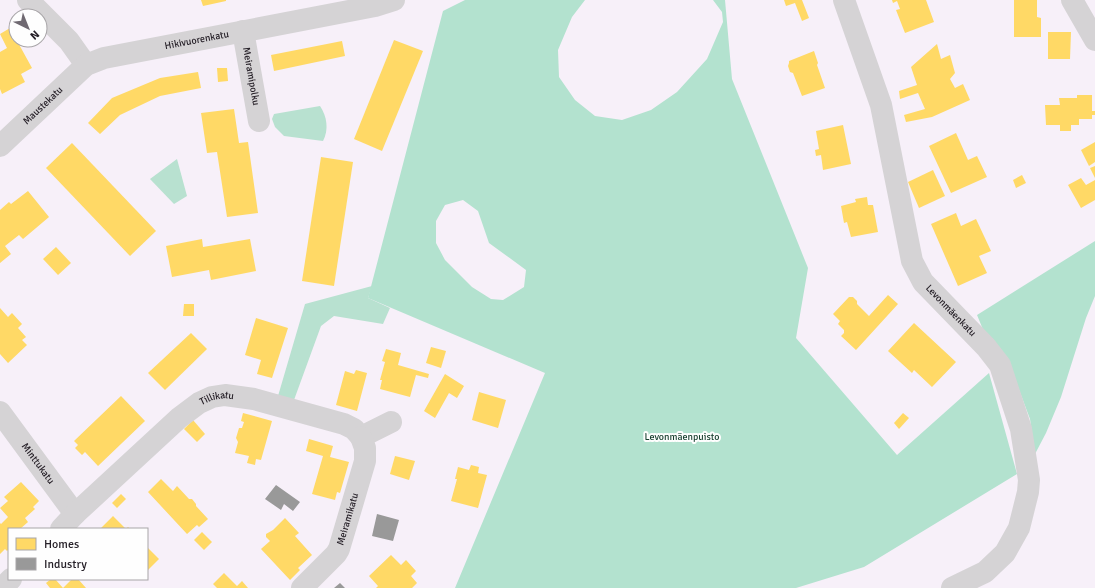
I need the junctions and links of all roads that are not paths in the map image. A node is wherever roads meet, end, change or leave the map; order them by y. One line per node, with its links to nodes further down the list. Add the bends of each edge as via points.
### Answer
1 (28, 0): 7 (street, via 69,41)
2 (394, 0): 5 (street, Hikivuorenkatu, via 375,6)
3 (844, 0): 17 (street, Levonmäenkatu, via 881,105 912,261 923,282 1000,365 1021,429 1029,480 1019,528 1005,553 985,572)
4 (1072, 0): 6 (street)
5 (243, 31): 7 (street, Hikivuorenkatu, via 104,58); 8 (street, Meiramipolku)
6 (1095, 40)
7 (86, 65): 9 (street, Maustekatu)
8 (259, 121)
9 (0, 146)
10 (0, 412): 13 (street, Minttukatu)
11 (391, 422): 12 (street)
12 (361, 437): 13 (street, Tillikatu, via 354,429 344,424 254,399 225,395 212,397 179,418); 16 (street, Meiramikatu, via 366,461 339,549)
13 (68, 522)
14 (10, 580): 15 (street)
15 (2, 588)
16 (302, 588)
17 (952, 588)

